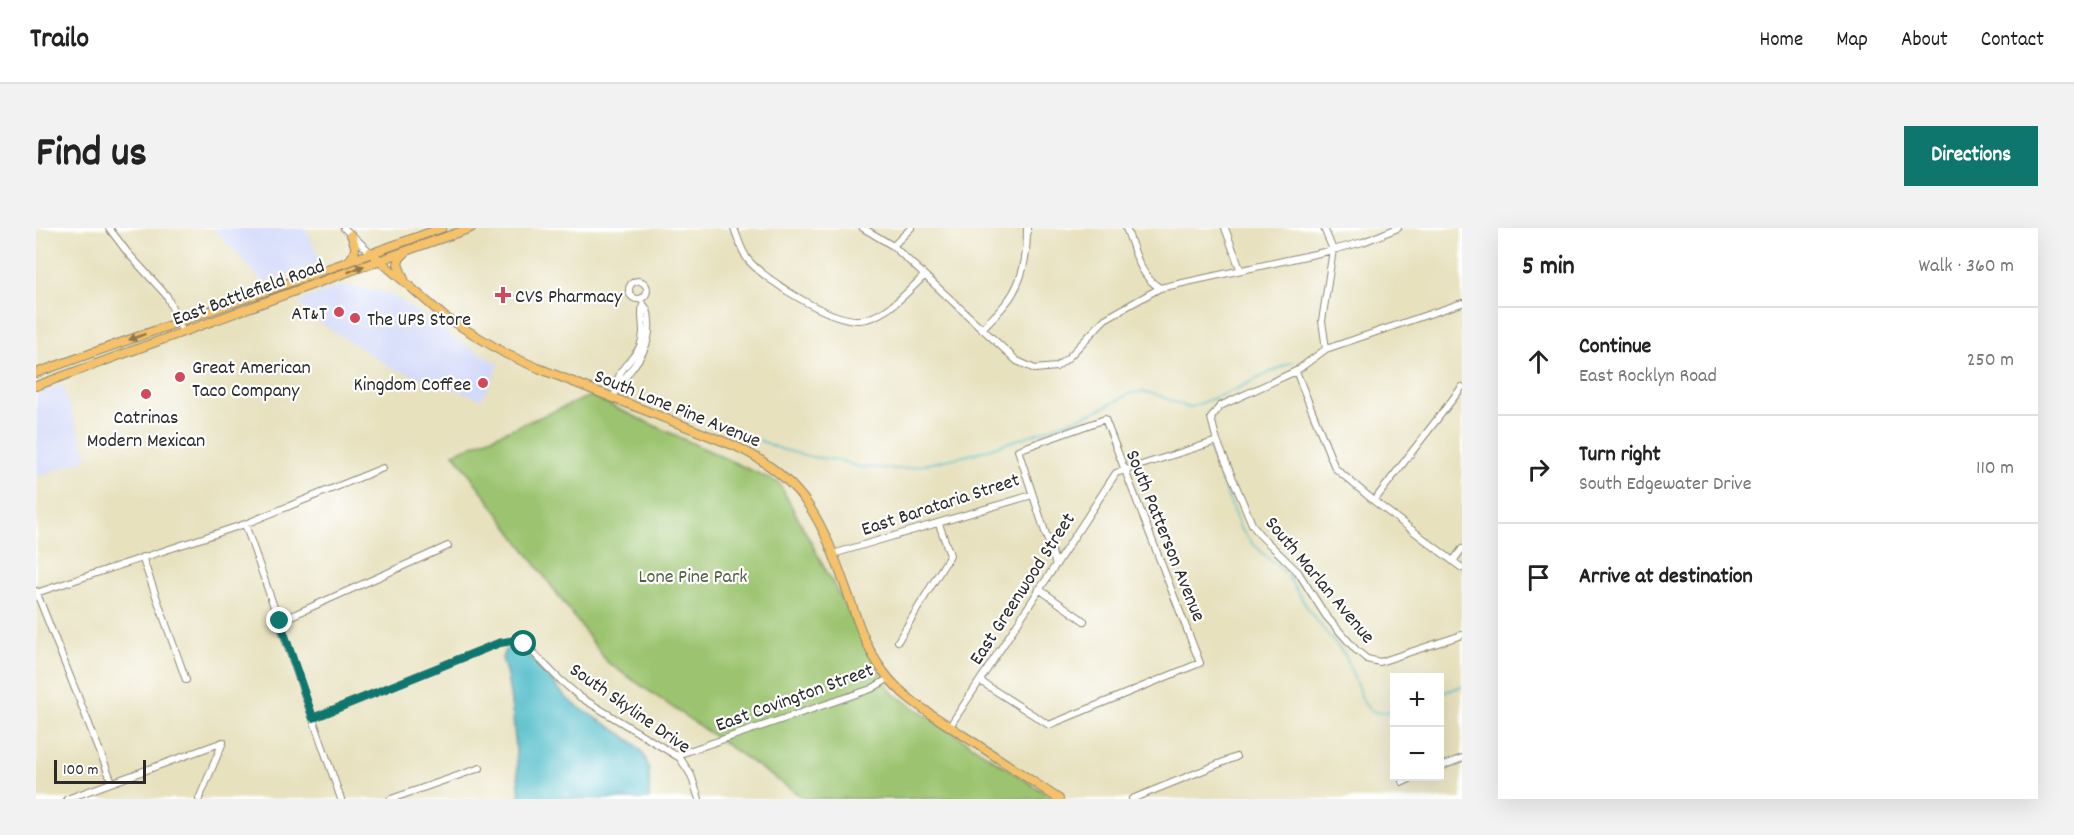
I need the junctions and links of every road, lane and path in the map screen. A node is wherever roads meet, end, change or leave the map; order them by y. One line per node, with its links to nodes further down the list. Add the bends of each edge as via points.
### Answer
1 (109, 228): 26 (street, via 167,296)
2 (344, 228): 13 (street, South Lone Pine Avenue)
3 (441, 228): 17 (main road, East Battlefield Road)
4 (471, 228): 15 (main road, East Battlefield Road)
5 (734, 228): 21 (street, via 748,260 772,282 841,318 863,320 891,308)
6 (863, 228): 14 (street)
7 (910, 228): 14 (street)
8 (1027, 228): 27 (street, via 1027,250 1013,294)
9 (1126, 228): 22 (street, via 1143,274)
10 (1225, 228): 20 (street)
11 (1324, 228): 16 (street)
12 (1398, 228): 16 (street)
13 (351, 235): 17 (street, South Lone Pine Avenue); 19 (main road, via 356,249)
14 (893, 246): 21 (street)
15 (410, 250): 18 (main road, East Battlefield Road); 23 (main road, via 399,258 398,264)
16 (1333, 250): 20 (street); 29 (street, via 1322,321)
17 (370, 252): 18 (main road, South Lone Pine Avenue); 19 (main road, East Battlefield Road)
18 (378, 260): 23 (main road, South Lone Pine Avenue); 28 (main road, East Battlefield Road, one-way to 18)
19 (345, 262): 26 (main road, East Battlefield Road)
20 (1240, 269): 22 (street)
21 (924, 276): 27 (street)
22 (1160, 288): 27 (street, via 1105,320 1056,367 1035,369 1017,361)
23 (412, 289): 34 (main road, South Lone Pine Avenue, via 445,317 490,345)
24 (643, 301): 34 (street, via 650,332 644,353 622,376)
25 (1462, 303): 29 (street)
26 (179, 321): 28 (street); 30 (main road, East Battlefield Road, one-way to 30)
27 (982, 329)
28 (183, 333): 32 (main road, East Battlefield Road)
29 (1326, 349): 31 (street)
30 (37, 371): 32 (street)
31 (1296, 371): 36 (street, via 1220,406 1211,418); 40 (street, via 1335,468)
32 (39, 385)
33 (1462, 387): 40 (street)
34 (613, 398): 45 (main road, South Lone Pine Avenue, via 735,446 773,467 806,500)
35 (1105, 419): 38 (street, South Patterson Avenue); 39 (street, East Barataria Street, via 1018,450)
36 (1217, 441): 38 (street); 54 (street, South Marlan Avenue, via 1258,534 1298,572 1326,616 1367,659 1380,662)
37 (383, 468): 41 (street)
38 (1123, 470): 48 (street, East Greenwood Street, via 1116,473); 58 (street, South Patterson Avenue, via 1200,663 1049,724)
39 (1032, 495): 42 (street, East Barataria Street); 48 (street)
40 (1374, 501): 47 (street)
41 (245, 524): 46 (street); 52 (street)
42 (939, 524): 45 (street, East Barataria Street); 55 (street, via 950,555)
43 (448, 546): 52 (street)
44 (1462, 549): 47 (street)
45 (833, 554): 56 (main road, South Lone Pine Avenue, via 873,658)
46 (142, 557): 51 (street); 57 (street)
47 (1453, 561): 49 (street)
48 (1056, 565): 50 (street, East Greenwood Street)
49 (1462, 568)
50 (1040, 589): 53 (street); 58 (street, East Greenwood Street)
51 (36, 592): 66 (street)
52 (280, 621): 59 (street)
53 (1084, 621)
54 (1462, 635)
55 (898, 641)
56 (888, 679): 60 (main road, South Lone Pine Avenue); 61 (street, East Covington Street, via 871,689)
57 (186, 680)
58 (980, 681): 60 (street, East Greenwood Street)
59 (313, 718): 61 (street, South Skyline Drive, via 511,641 528,647 580,697); 69 (street)
60 (950, 726): 72 (main road, South Lone Pine Avenue)
61 (677, 755): 71 (street, South Skyline Drive, via 689,769)
62 (1236, 757): 73 (street)
63 (1462, 758): 64 (street)
64 (1444, 765)
65 (480, 768): 70 (street)
66 (112, 782): 67 (street); 68 (street, via 223,742)
67 (69, 799)
68 (199, 799)
69 (341, 799)
70 (391, 799)
71 (699, 799)
72 (1059, 799)
73 (1132, 799)

